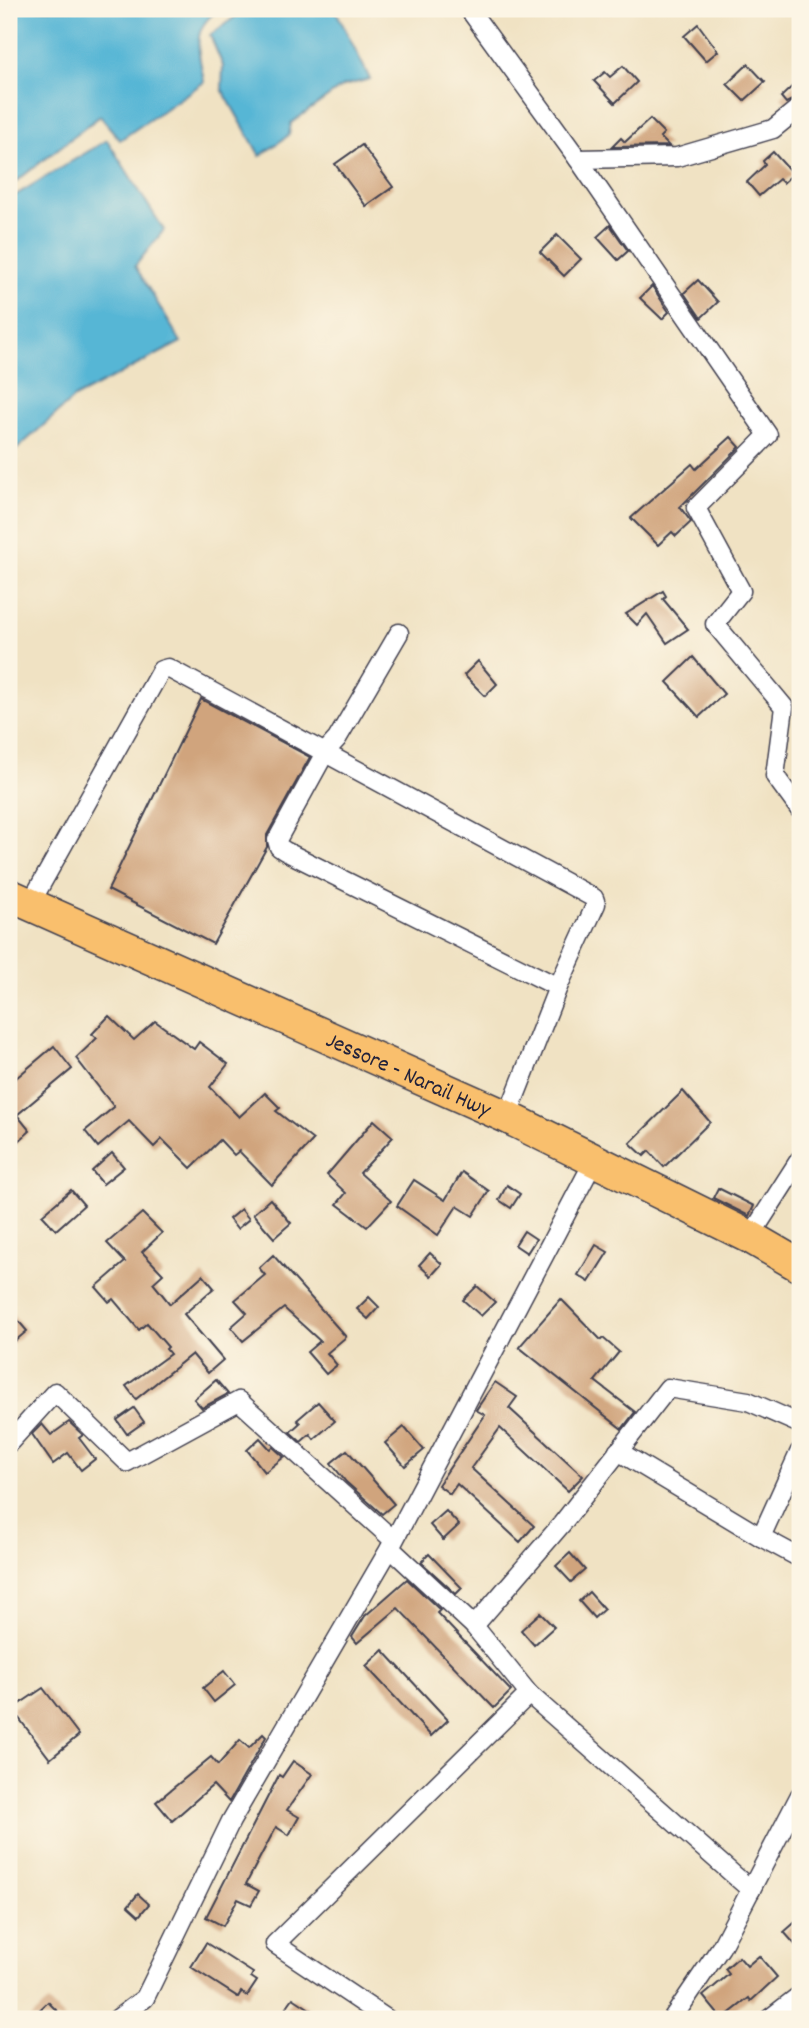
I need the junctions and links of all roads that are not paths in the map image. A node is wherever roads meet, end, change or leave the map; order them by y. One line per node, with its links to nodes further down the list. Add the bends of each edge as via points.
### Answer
1 (469, 9): 3 (street)
2 (800, 107): 3 (street, via 773,129 677,157)
3 (578, 159): 6 (street, via 768,435 696,508 741,590 715,624 784,707 775,776)
4 (399, 633): 5 (street, via 337,740)
5 (326, 751): 7 (street, via 164,668); 8 (street, via 596,901); 8 (street, via 277,840 279,847)
6 (800, 810)
7 (17, 902): 9 (highway, Jessore - Narail Hwy)
8 (558, 988): 9 (street)
9 (507, 1117): 10 (highway, Jessore - Narail Hwy)
10 (595, 1159): 12 (highway, Jessore - Narail Hwy); 19 (street)
11 (800, 1159): 12 (street)
12 (750, 1237): 13 (highway, Jessore - Narail Hwy)
13 (800, 1266)
14 (800, 1424): 16 (street, via 748,1401 668,1388)
15 (9, 1443): 19 (street, via 55,1392 127,1462 239,1401)
16 (618, 1451): 18 (street); 21 (street)
17 (800, 1451): 18 (street)
18 (761, 1537): 20 (street)
19 (390, 1543): 21 (street); 26 (street, via 231,1821 145,1998)
20 (800, 1558)
21 (474, 1626): 22 (street)
22 (529, 1694): 24 (street); 27 (street, via 275,1944)
23 (800, 1795): 24 (street)
24 (751, 1890): 28 (street, via 721,1947)
25 (800, 1995): 29 (street)
26 (117, 2019)
27 (387, 2019)
28 (672, 2019)
29 (769, 2019)

